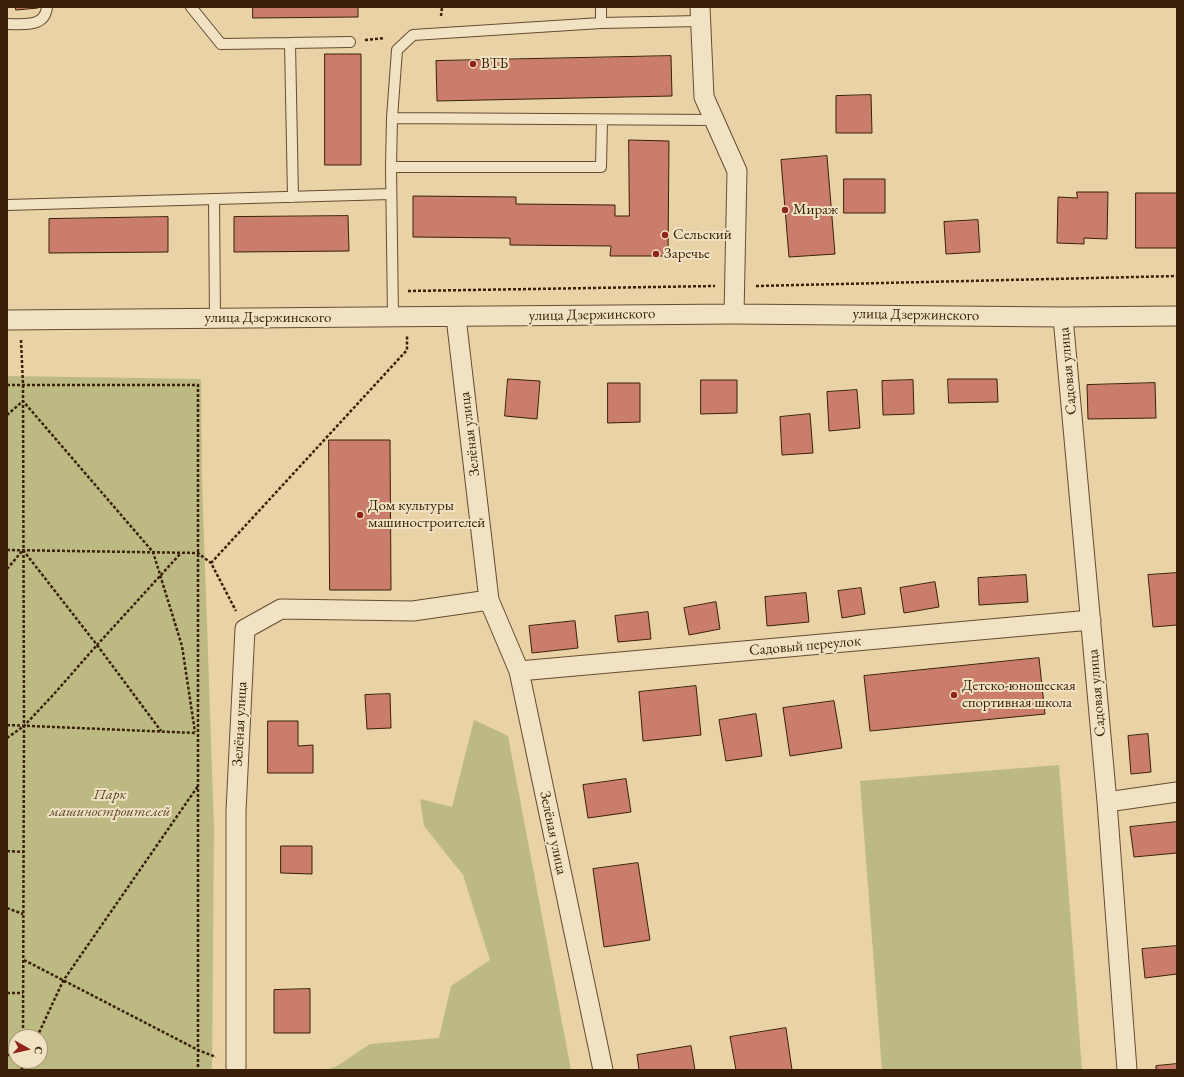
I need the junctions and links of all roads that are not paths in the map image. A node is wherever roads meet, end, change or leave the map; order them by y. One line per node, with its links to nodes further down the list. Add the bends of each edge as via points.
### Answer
1 (47, 7): 6 (lane, via 47,13 35,23)
2 (191, 7): 8 (lane, via 221,44)
3 (601, 7): 5 (lane)
4 (700, 14): 5 (lane); 11 (street, via 704,97)
5 (601, 23): 9 (lane, via 413,35 396,50)
6 (7, 24)
7 (350, 42): 8 (lane)
8 (290, 43): 14 (lane)
9 (392, 118): 10 (lane); 12 (lane)
10 (602, 120): 11 (lane); 12 (lane, via 601,167)
11 (714, 120): 17 (street, via 737,171)
12 (391, 167): 13 (lane)
13 (390, 194): 14 (lane); 19 (lane)
14 (293, 197): 15 (lane)
15 (214, 199): 16 (lane); 22 (lane)
16 (7, 205)
17 (734, 314): 20 (street, улица Дзержинского); 21 (street, улица Дзержинского)
18 (1177, 316): 21 (street, улица Дзержинского)
19 (400, 317): 20 (street, улица Дзержинского); 22 (street, улица Дзержинского)
20 (456, 317): 24 (street, Зелёная улица)
21 (1063, 317): 25 (street, Садовая улица)
22 (215, 318): 23 (street, улица Дзержинского)
23 (14, 320)
24 (489, 600): 26 (street, Зелёная улица); 29 (street, Зелёная улица, via 413,611 281,609 245,629 236,811)
25 (1091, 620): 26 (street, Садовый переулок); 28 (street, Садовая улица)
26 (519, 671): 30 (street, Зелёная улица)
27 (1177, 792): 28 (street)
28 (1106, 802): 31 (street, Садовая улица)
29 (240, 1068)
30 (603, 1070)
31 (1127, 1070)

